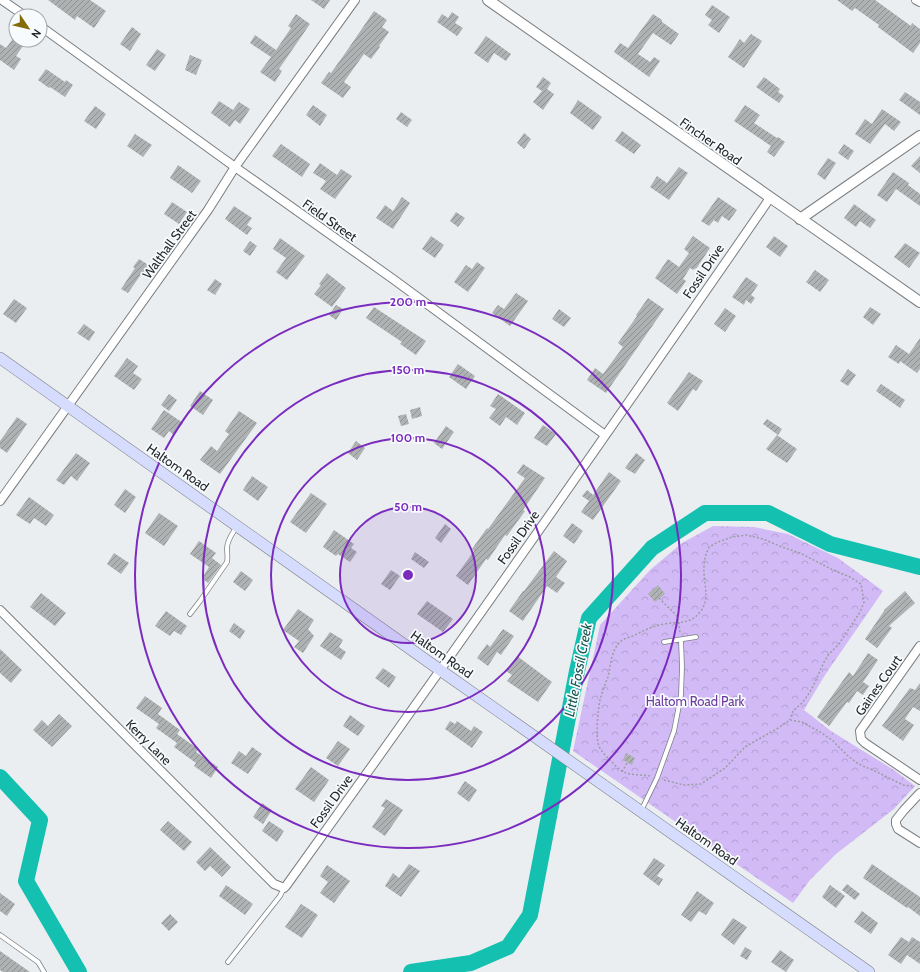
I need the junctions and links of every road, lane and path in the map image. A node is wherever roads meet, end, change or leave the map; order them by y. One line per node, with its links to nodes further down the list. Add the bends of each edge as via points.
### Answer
1 (2, 0): 6 (street)
2 (354, 0): 9 (street, Walthall Street)
3 (488, 0): 10 (street, Fincher Road)
4 (916, 0): 5 (street)
5 (920, 2)
6 (14, 8)
7 (48, 32): 9 (street, Field Street)
8 (920, 136): 11 (street)
9 (235, 167): 14 (street, Walthall Street, via 208,210); 15 (street, Field Street)
10 (770, 198): 11 (street, Fincher Road); 15 (street, Fossil Drive)
11 (800, 219): 12 (street, Fincher Road)
12 (920, 302)
13 (0, 358): 14 (main road, Haltom Road)
14 (68, 405): 16 (street, Walthall Street); 17 (main road, Haltom Road)
15 (605, 435): 26 (street, Fossil Drive)
16 (0, 500)
17 (237, 526): 20 (lane, via 228,540 227,562); 26 (main road, Haltom Road)
18 (659, 598): 21 (path, via 677,616)
19 (0, 610): 35 (street, Kerry Lane, via 274,884)
20 (190, 614)
21 (680, 623): 23 (path); 27 (path, via 693,619 701,611 705,601 704,560 709,547 732,537 746,535 763,539 800,553 861,584 864,602 860,612 839,644 829,654 810,692 793,711); 29 (path, via 644,630 624,639 613,652 600,700 597,738 599,747)
22 (696, 638): 23 (lane)
23 (681, 640): 24 (lane); 30 (lane, via 681,696 674,731)
24 (664, 642)
25 (920, 646): 31 (street, Gaines Court, via 860,731 861,740)
26 (440, 670): 33 (main road, Haltom Road); 35 (street, Fossil Drive)
27 (790, 720): 30 (path, via 745,747 724,768 701,784 684,786); 31 (path, via 802,722 820,732 865,767 904,785)
28 (628, 763): 29 (path)
29 (622, 772): 30 (path)
30 (657, 778): 33 (lane)
31 (918, 783)
32 (920, 793): 34 (street, via 896,820 898,829)
33 (641, 811): 39 (main road, Haltom Road)
34 (920, 843)
35 (284, 888): 37 (lane)
36 (0, 935): 38 (lane, via 38,962)
37 (228, 962)
38 (44, 972)
39 (869, 972)

